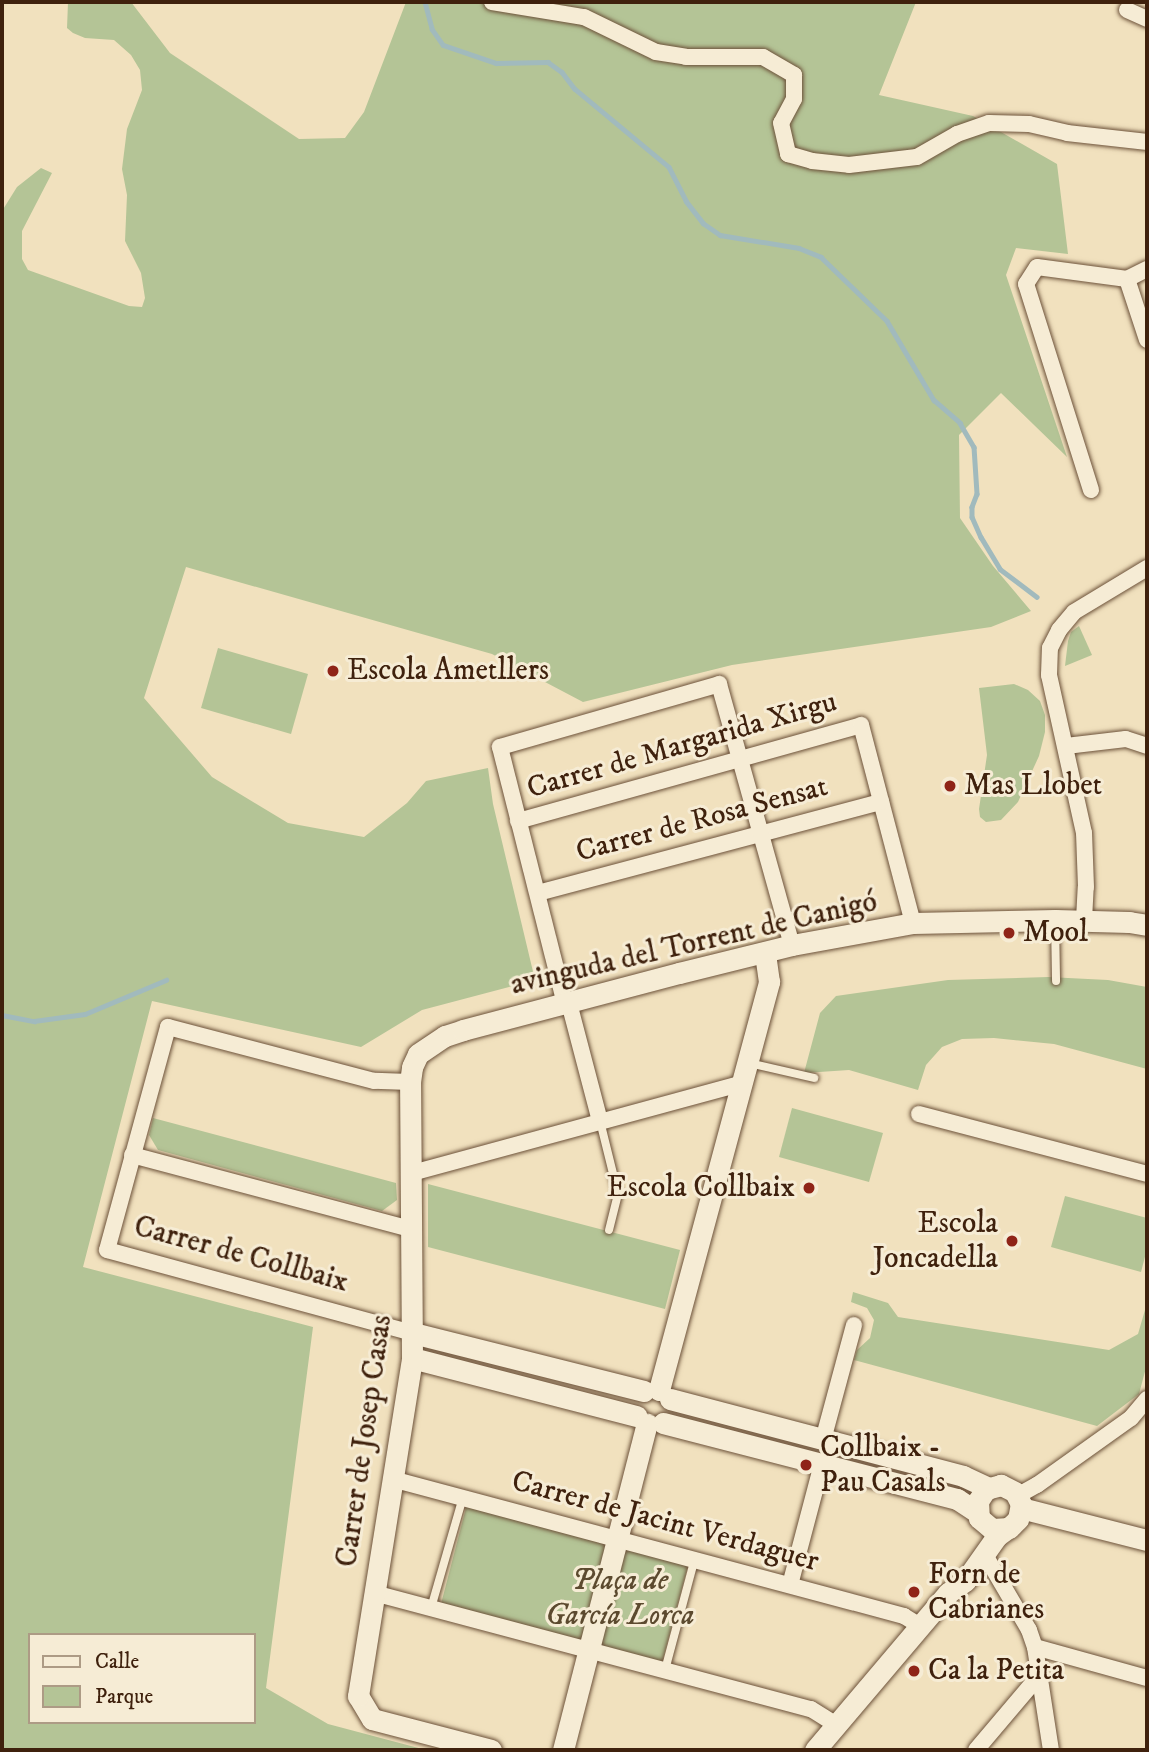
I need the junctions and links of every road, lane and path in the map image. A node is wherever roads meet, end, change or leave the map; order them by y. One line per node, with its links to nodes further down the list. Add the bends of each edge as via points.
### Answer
1 (492, 2): 4 (street, via 584,18 656,52 686,57 763,57 794,75 794,99 782,123 788,154 812,161 849,165 917,157 957,134 989,123 1028,124)
2 (1127, 10): 3 (street)
3 (1147, 19)
4 (1147, 142)
5 (1147, 269): 6 (street)
6 (1128, 279): 7 (street); 8 (street, via 1037,267 1026,284)
7 (1147, 340)
8 (1091, 490)
9 (1147, 568): 10 (street, via 1074,612 1050,648 1049,675)
10 (1066, 746): 11 (street, via 1126,739); 18 (street, via 1084,833)
11 (1147, 746)
12 (740, 760): 13 (street, Carrer de Margarida Xirgu, via 861,725); 14 (street, Carrer de Margarida Xirgu); 14 (street, via 719,684 500,747); 15 (street)
13 (881, 802): 15 (street, Carrer de Rosa Sensat); 19 (street)
14 (518, 821): 16 (street)
15 (761, 833): 16 (street, Carrer de Rosa Sensat); 21 (street)
16 (538, 893): 24 (street)
17 (1055, 920): 18 (street, avinguda del Torrent de Canigó); 19 (street, avinguda del Torrent de Canigó); 23 (lane)
18 (1084, 920): 20 (street, avinguda del Torrent de Canigó)
19 (913, 923): 21 (street, avinguda del Torrent de Canigó)
20 (1147, 925)
21 (792, 945): 22 (street, avinguda del Torrent de Canigó)
22 (765, 952): 24 (street, avinguda del Torrent de Canigó); 25 (street, via 769,982)
23 (1056, 981)
24 (567, 1004): 27 (street, avinguda del Torrent de Canigó, via 445,1036 418,1054); 30 (street)
25 (747, 1062): 26 (lane); 28 (street)
26 (814, 1078)
27 (410, 1082): 31 (street, via 373,1081 168,1027); 32 (street, Carrer de Josep Casas)
28 (740, 1084): 30 (street); 39 (street)
29 (919, 1114): 33 (street)
30 (600, 1121): 32 (street); 35 (lane, via 618,1194)
31 (132, 1155): 34 (street); 37 (street, Carrer de Collbaix, via 107,1250)
32 (412, 1173): 34 (street, Carrer de Josep Casas)
33 (1147, 1174)
34 (412, 1230): 37 (street, Carrer de Josep Casas)
35 (609, 1230)
36 (854, 1325): 44 (street)
37 (413, 1333): 38 (street, Carrer de Josep Casas); 39 (street, Carrer de Collbaix)
38 (412, 1358): 42 (street); 46 (street, Carrer de Josep Casas)
39 (658, 1393): 42 (street, via 636,1402); 42 (street, via 671,1412); 44 (street, Carrer de Collbaix)
40 (1147, 1399): 41 (street)
41 (1131, 1418): 43 (street); 49 (street)
42 (649, 1421): 45 (street); 52 (street)
43 (1147, 1422)
44 (823, 1440): 47 (street, Carrer de Collbaix, via 963,1476)
45 (822, 1464): 50 (street, via 957,1499); 56 (street)
46 (392, 1479): 48 (street, Carrer de Jacint Verdaguer); 58 (street, Carrer de Josep Casas)
47 (989, 1488): 49 (street, via 1005,1486); 50 (street, via 979,1498)
48 (463, 1497): 52 (street, Carrer de Jacint Verdaguer); 59 (lane)
49 (1019, 1502): 51 (street, via 1018,1519); 53 (street)
50 (980, 1518): 51 (street, via 995,1530); 57 (street, via 974,1550)
51 (1009, 1528): 54 (street, via 997,1536)
52 (618, 1537): 55 (street, Carrer de Jacint Verdaguer); 62 (street)
53 (1147, 1540)
54 (985, 1555): 57 (street, via 965,1581); 61 (street)
55 (695, 1558): 56 (street, Carrer de Jacint Verdaguer); 63 (lane)
56 (790, 1585): 60 (street, Carrer de Jacint Verdaguer, via 904,1616)
57 (948, 1592): 60 (street)
58 (374, 1593): 59 (street); 67 (street, Carrer de Josep Casas, via 358,1696 372,1718)
59 (431, 1608): 62 (street)
60 (920, 1626): 66 (street)
61 (1035, 1647): 64 (street); 65 (street)
62 (589, 1650): 63 (street); 68 (street)
63 (665, 1670): 66 (street, via 811,1709)
64 (1038, 1677): 70 (street); 71 (street)
65 (1147, 1678)
66 (837, 1725): 69 (street)
67 (491, 1750)
68 (563, 1750)
69 (815, 1750)
70 (976, 1750)
71 (1051, 1750)

